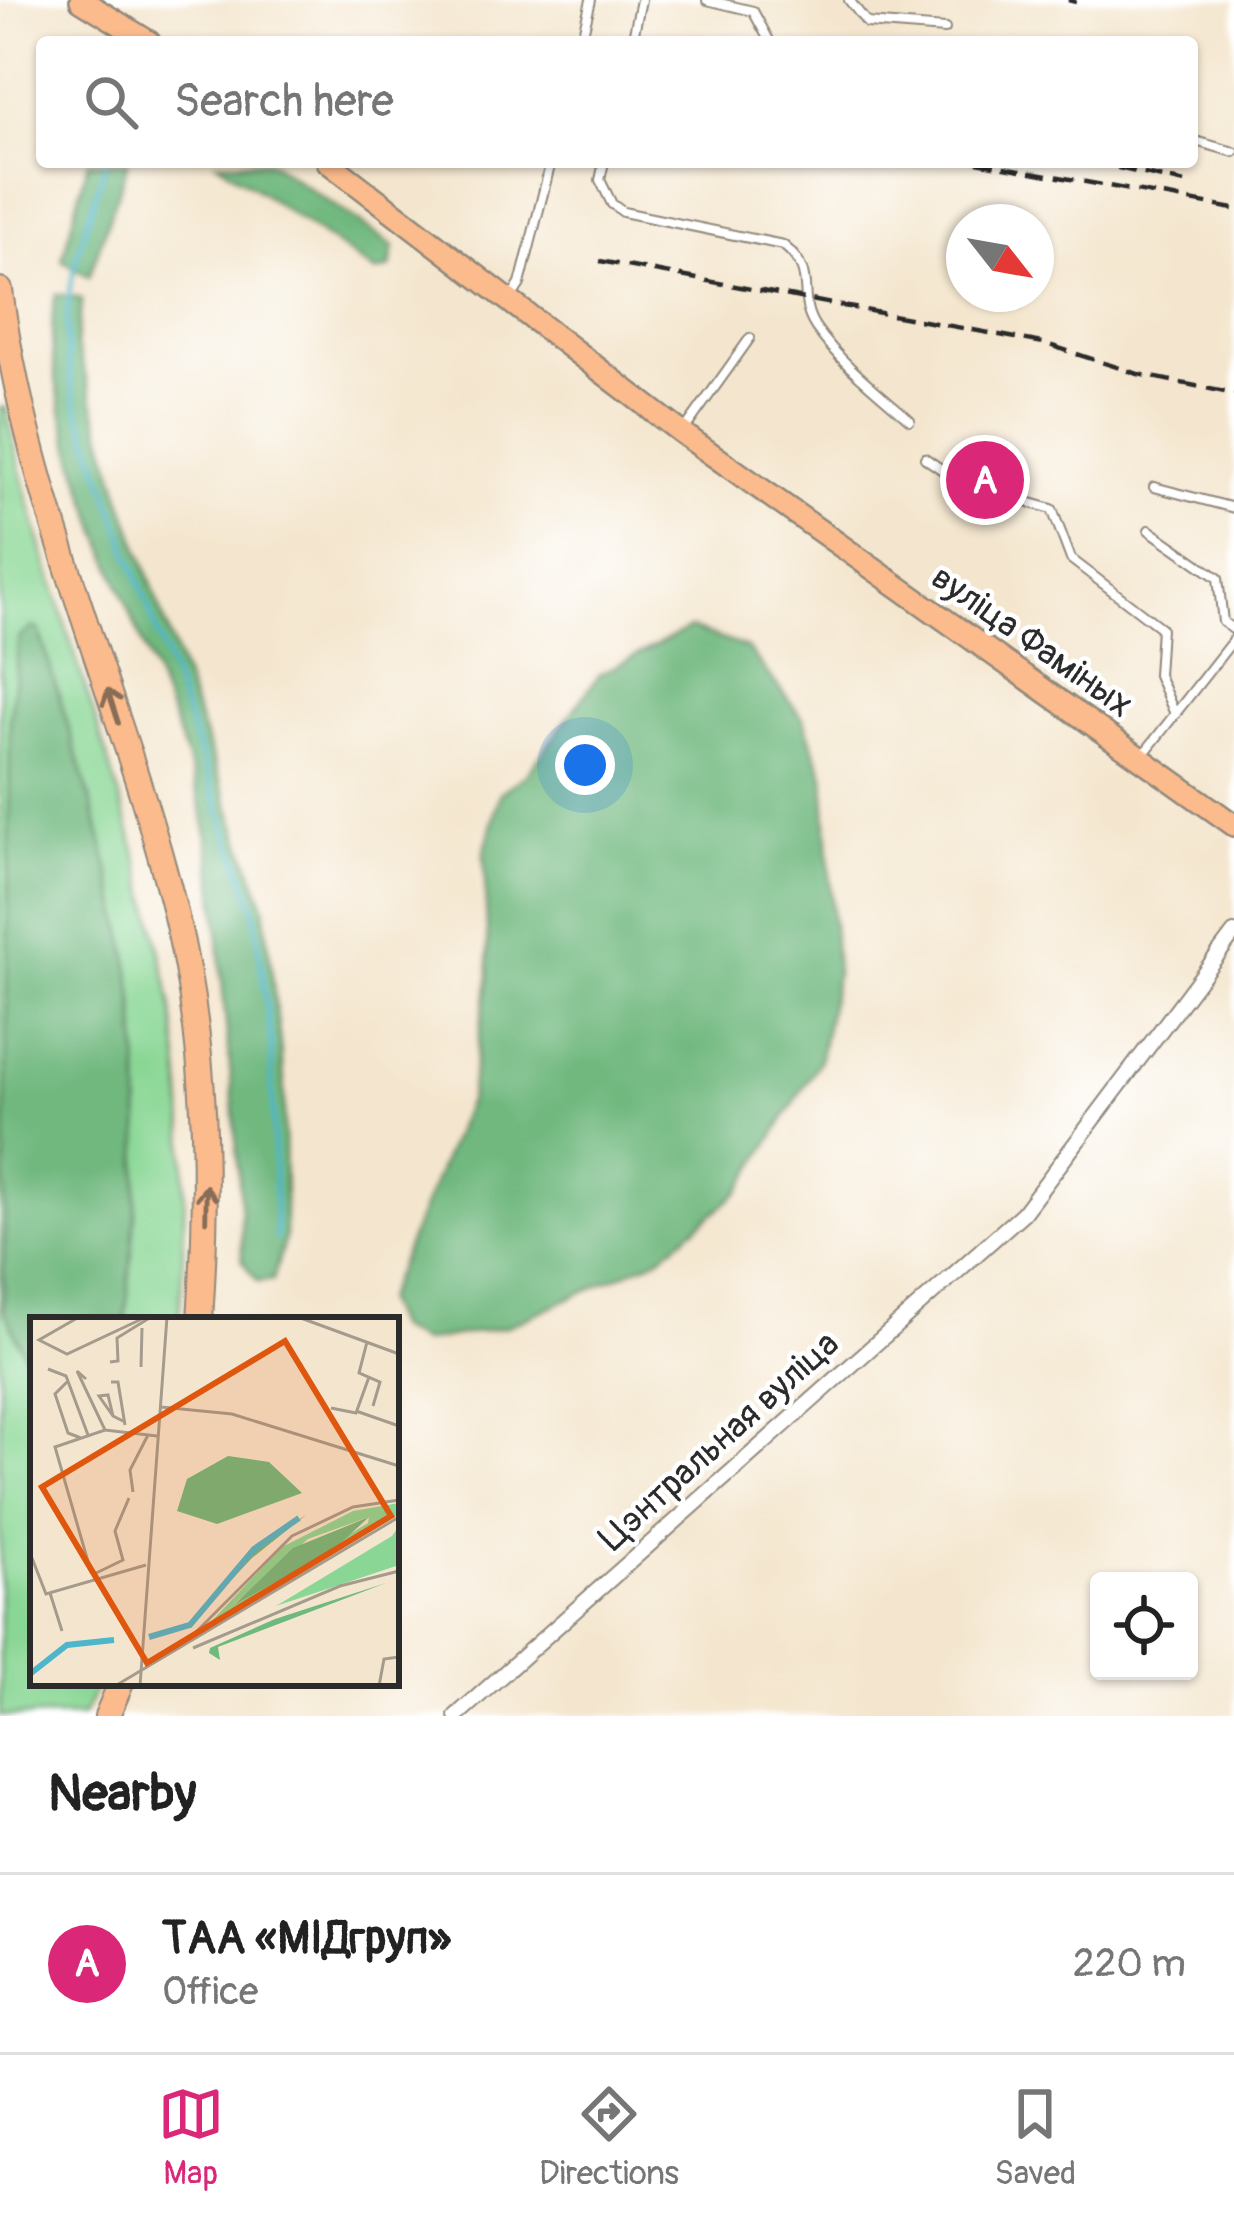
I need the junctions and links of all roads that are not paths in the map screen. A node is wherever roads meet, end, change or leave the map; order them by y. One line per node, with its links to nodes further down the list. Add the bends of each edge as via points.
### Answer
1 (80, 0): 7 (main road)
2 (591, 0): 8 (lane)
3 (641, 0): 9 (lane)
4 (707, 0): 10 (lane, via 753,11)
5 (849, 0): 6 (lane, via 867,22)
6 (945, 29)
7 (139, 36)
8 (582, 36)
9 (633, 36)
10 (767, 36)
11 (1198, 142): 12 (lane)
12 (1234, 152)
13 (336, 168): 17 (main road, вуліца Фаміных)
14 (549, 168): 17 (lane)
15 (603, 168): 19 (lane, via 600,181 623,212 783,245 798,257 816,327)
16 (0, 290): 30 (highway, one-way to 16, via 206,1142 176,917 42,494)
17 (509, 302): 20 (main road, вуліца Фаміных)
18 (750, 338): 20 (lane)
19 (910, 419)
20 (682, 433): 27 (main road, вуліца Фаміных)
21 (925, 458): 26 (lane, via 976,494 1052,509 1071,559 1161,628 1158,675)
22 (1154, 487): 23 (lane)
23 (1234, 508)
24 (1149, 530): 25 (lane, via 1218,578 1223,622)
25 (1234, 634): 26 (lane)
26 (1175, 714): 27 (lane)
27 (1141, 758): 28 (main road, вуліца Фаміных)
28 (1234, 825)
29 (1234, 933): 33 (street, Цэнтральная вуліца, via 1023,1213)
30 (200, 1317)
31 (120, 1686): 32 (highway)
32 (107, 1716)
33 (456, 1716)

